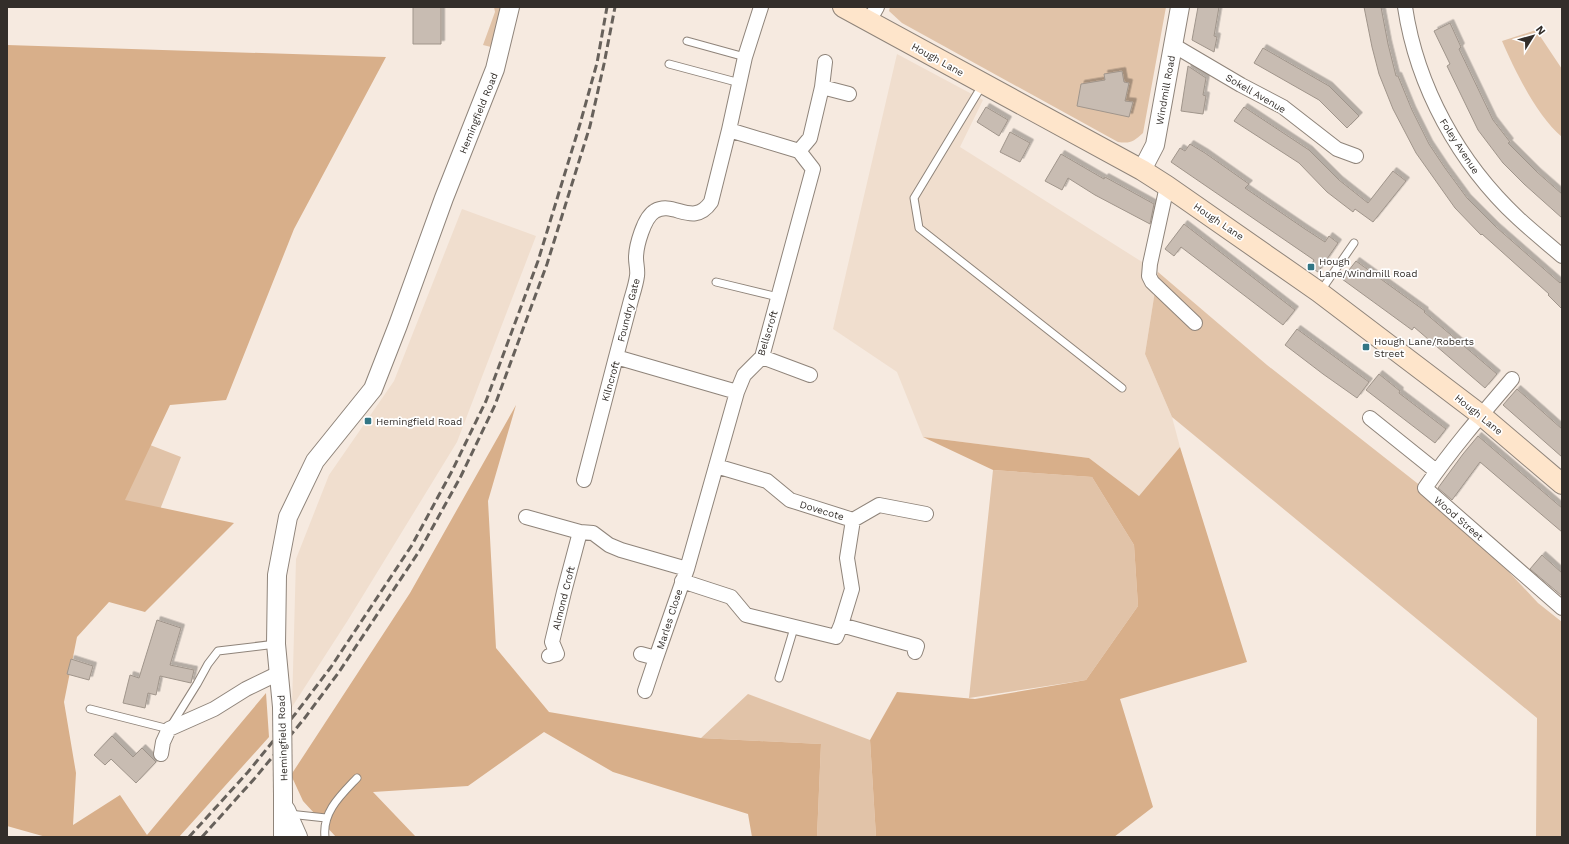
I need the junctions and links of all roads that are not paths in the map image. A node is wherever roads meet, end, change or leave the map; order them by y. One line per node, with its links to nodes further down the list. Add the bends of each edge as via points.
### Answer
1 (510, 7): 47 (street, Hemingfield Road, via 495,69 444,198 374,389 314,461 288,517 276,575)
2 (761, 7): 9 (street, Foundry Gate)
3 (843, 7): 6 (main road, Hough Lane)
4 (1180, 7): 8 (street, Windmill Road)
5 (1405, 7): 22 (street, Foley Avenue, via 1429,91 1454,141 1473,168 1517,217)
6 (874, 14): 13 (main road, Hough Lane)
7 (687, 41): 9 (lane)
8 (1174, 45): 18 (street, Sokell Avenue, via 1283,107 1337,149); 19 (street, Windmill Road, via 1155,145)
9 (746, 57): 12 (street, Foundry Gate)
10 (825, 62): 14 (street)
11 (669, 64): 12 (lane)
12 (740, 83): 16 (street, Foundry Gate)
13 (984, 84): 19 (main road, Hough Lane); 31 (lane, via 914,198 919,228)
14 (822, 87): 15 (street); 17 (street, via 810,138)
15 (849, 94)
16 (729, 130): 17 (street); 27 (street, Foundry Gate, via 711,202 707,208 692,214 663,208 655,211 643,228 636,251 637,276)
17 (799, 151): 25 (street, Bellscroft, via 813,169)
18 (1356, 156)
19 (1142, 170): 20 (main road, Hough Lane)
20 (1167, 186): 24 (main road, Hough Lane); 26 (street, via 1149,276 1157,288)
21 (1354, 243): 24 (lane)
22 (1562, 256)
23 (716, 282): 25 (lane)
24 (1320, 292): 33 (main road, Hough Lane)
25 (778, 297): 28 (street, Bellscroft)
26 (1195, 323)
27 (616, 357): 32 (street, Kilncroft); 37 (street, Kilncroft)
28 (762, 357): 29 (street); 32 (street, Bellscroft, via 744,375)
29 (810, 375)
30 (1512, 380): 33 (street, Wood Street)
31 (1122, 388)
32 (737, 392): 35 (street, Bellscroft)
33 (1481, 415): 36 (street, Wood Street); 38 (main road, Hough Lane)
34 (1370, 418): 36 (street)
35 (716, 466): 41 (street, Dovecote, via 767,481 790,500); 43 (street, Bellscroft)
36 (1436, 471): 44 (street, Wood Street, via 1425,488)
37 (584, 480)
38 (1562, 484)
39 (926, 514): 41 (street, via 879,505)
40 (526, 517): 42 (street)
41 (853, 520): 45 (street, Dovecote, via 847,558 852,589)
42 (580, 532): 43 (street, via 593,532 609,545); 50 (street, Almond Croft, via 552,642 557,654)
43 (684, 575): 46 (street, Dovecote, via 731,597 746,615); 51 (street, Marles Close)
44 (1562, 608)
45 (841, 625): 46 (street, Dovecote, via 836,638); 48 (street, via 917,646)
46 (794, 628): 53 (lane)
47 (276, 644): 52 (street, Hemingfield Road); 56 (lane, via 218,652 208,664)
48 (915, 652)
49 (641, 654): 51 (street, Marles Close)
50 (549, 656)
51 (656, 658): 54 (street, Marles Close)
52 (279, 673): 56 (street, via 214,709); 59 (street, Hemingfield Road, bridge)
53 (779, 678)
54 (645, 691)
55 (90, 709): 56 (lane)
56 (169, 730): 57 (street)
57 (161, 754)
58 (357, 778): 60 (lane, via 335,801)
59 (285, 803): 60 (lane); 61 (street, Hemingfield Road); 62 (street, Hemingfield Road)
60 (326, 818): 63 (lane)
61 (283, 837)
62 (298, 837)
63 (325, 837)

